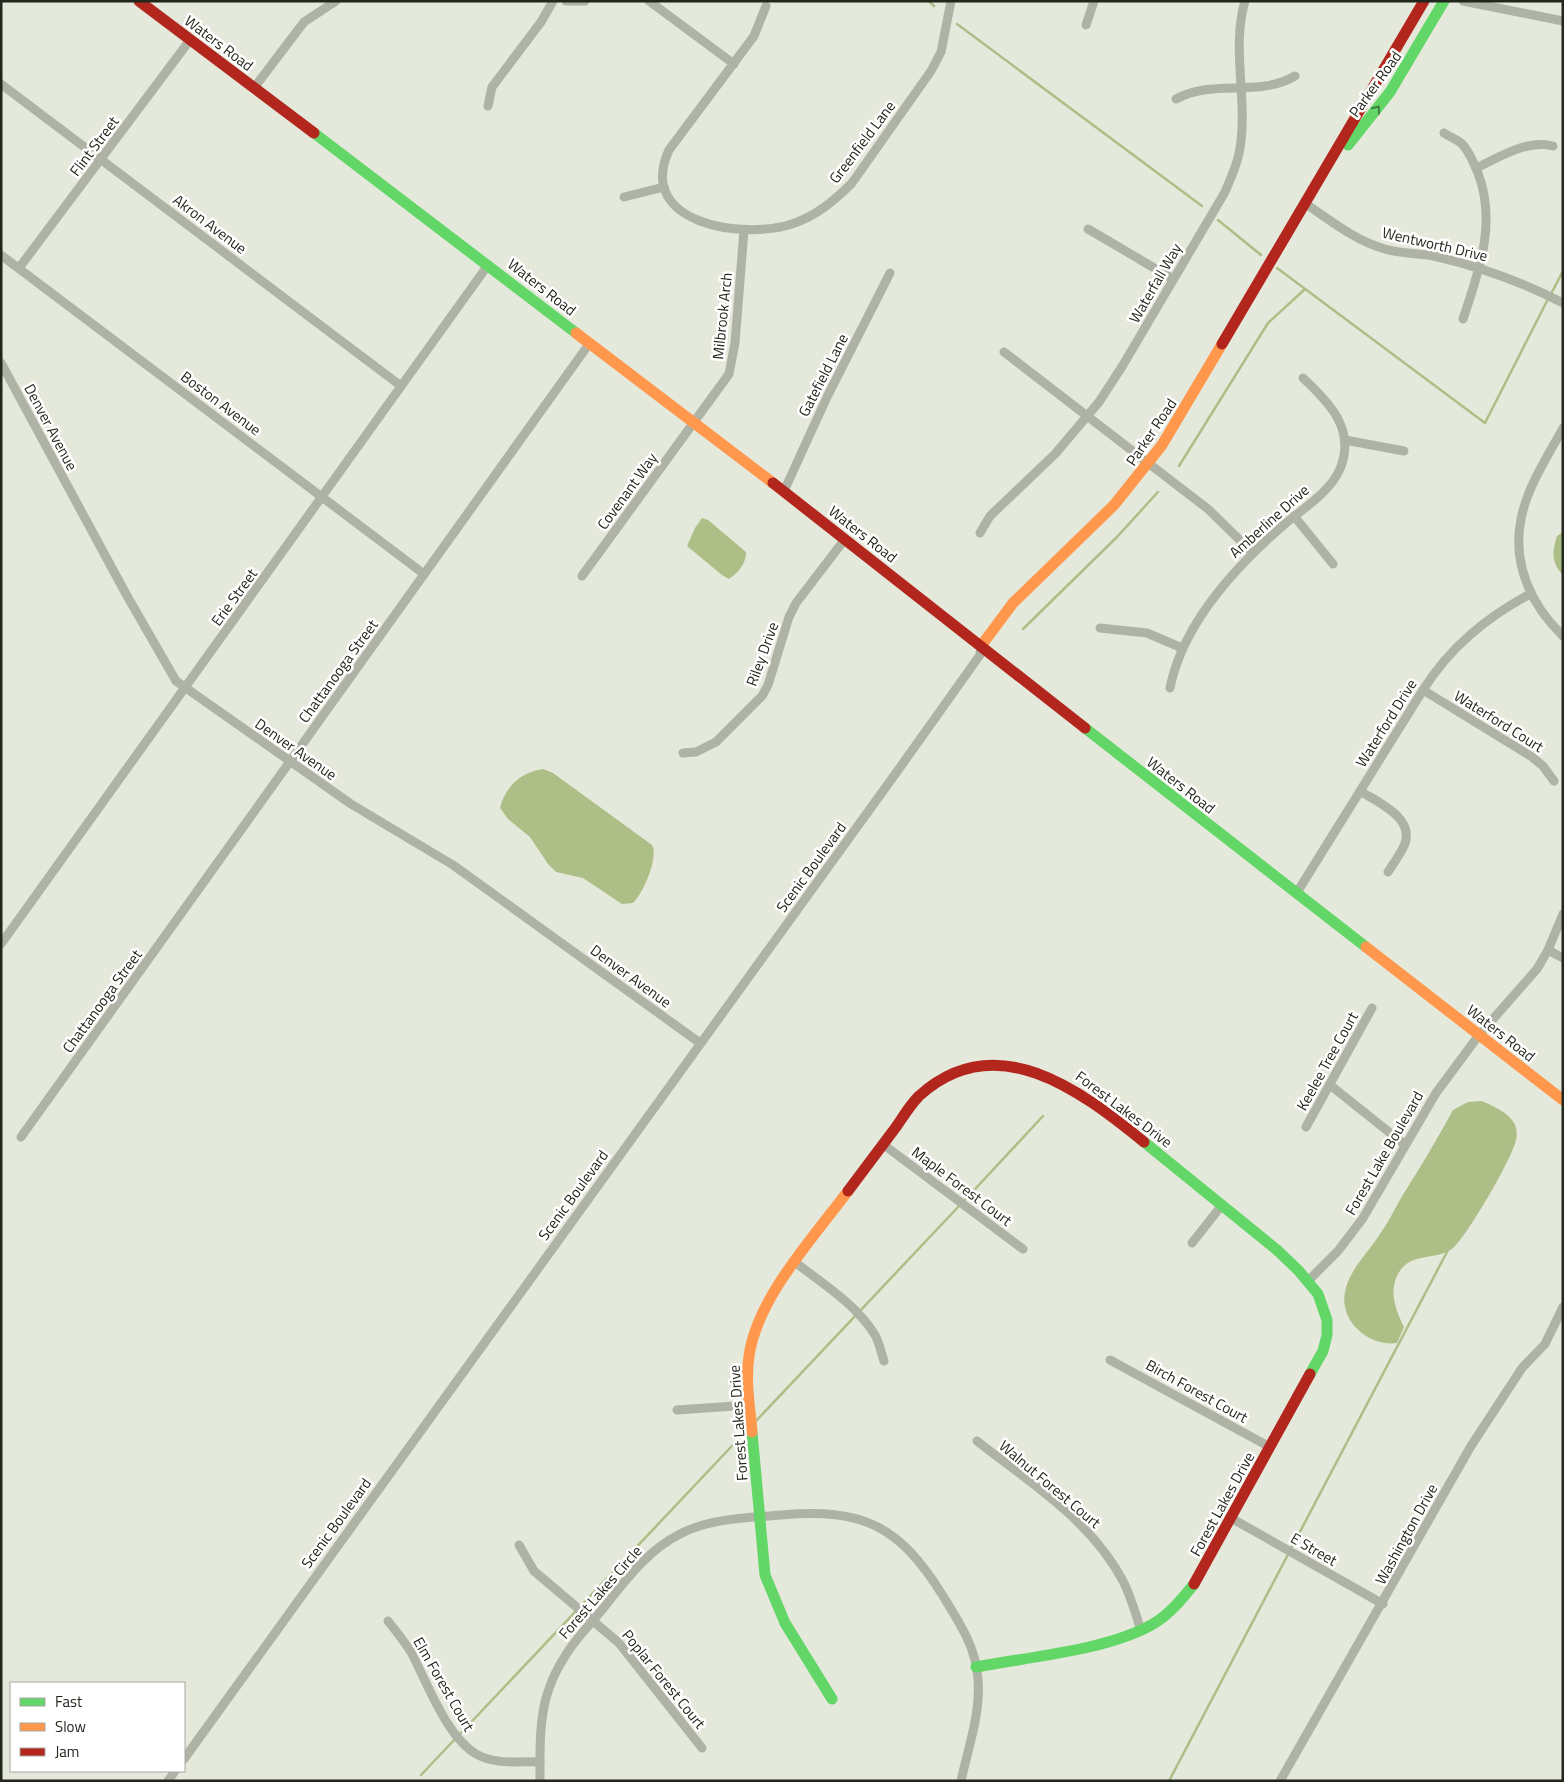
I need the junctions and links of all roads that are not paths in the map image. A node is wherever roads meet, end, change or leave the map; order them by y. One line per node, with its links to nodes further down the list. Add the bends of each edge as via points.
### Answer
1 (139, 1): 16 (street, Waters Road)
2 (336, 1): 20 (street, via 304,22)
3 (553, 1): 23 (street, via 542,22 492,87)
4 (566, 1): 5 (street)
5 (585, 1)
6 (649, 1): 17 (street)
7 (950, 1): 31 (street, Greenfield Lane, via 941,52 931,71 852,183 819,212 792,224)
8 (1094, 1): 15 (street)
9 (1245, 1): 21 (street, Waterfall Way, via 1240,23)
10 (1424, 1): 30 (street, Parker Road)
11 (1444, 1): 30 (street, Parker Road, one-way to 11, via 1390,92)
12 (1463, 1): 14 (street)
13 (766, 6): 17 (street, via 754,36)
14 (1563, 21)
15 (1086, 25)
16 (190, 40): 20 (street, Waters Road); 26 (street, Flint Street)
17 (734, 64): 28 (street, via 669,150 664,162)
18 (1295, 76): 21 (street, via 1273,87)
19 (1, 84): 26 (street, Akron Avenue)
20 (254, 88): 34 (street, Waters Road)
21 (1241, 88): 22 (street, via 1205,88); 38 (street, Waterfall Way, via 1242,132 1234,171)
22 (1176, 98)
23 (488, 106)
24 (1444, 134): 27 (street, via 1462,144)
25 (1553, 146): 27 (street, via 1542,143 1528,145)
26 (101, 159): 35 (street, Flint Street); 45 (street, Akron Avenue)
27 (1476, 168): 36 (street, via 1487,211)
28 (664, 187): 29 (street); 31 (street, Greenfield Lane, via 672,203 688,217)
29 (624, 197)
30 (1306, 204): 36 (street, Wentworth Drive, via 1340,228 1386,250 1433,256); 51 (street, Parker Road, via 1179,419)
31 (744, 230): 47 (street, Milbrook Arch, via 732,365 724,384)
32 (1088, 230): 38 (street)
33 (1, 255): 35 (street, Boston Avenue)
34 (488, 265): 41 (street, Waters Road); 45 (street, Erie Street)
35 (19, 268): 53 (street, Boston Avenue)
36 (1480, 268): 39 (street, Wentworth Drive, via 1511,278); 40 (street)
37 (890, 273): 52 (street, Gatefield Lane)
38 (1173, 280): 46 (street, Waterfall Way, via 1124,365)
39 (1563, 303)
40 (1463, 318)
41 (589, 344): 47 (street, Waters Road); 59 (street, Chattanooga Street)
42 (1004, 352): 46 (street)
43 (1, 363): 66 (street, Denver Avenue, via 171,674)
44 (1304, 378): 49 (street, Amberline Drive, via 1337,414)
45 (401, 386): 53 (street, Erie Street)
46 (1088, 415): 51 (street); 55 (street, Waterfall Way, via 1056,454 994,512)
47 (694, 422): 52 (street, Waters Road); 60 (street, Covenant Way)
48 (1563, 428): 61 (street, via 1533,485 1521,518 1520,554)
49 (1345, 440): 50 (street); 54 (street, Amberline Drive, via 1340,470 1328,486)
50 (1404, 451)
51 (1149, 463): 57 (street, via 1208,509); 64 (street, Parker Road, via 1114,505 1013,603)
52 (784, 491): 56 (street, Waters Road)
53 (322, 496): 59 (street, Boston Avenue); 66 (street, Erie Street)
54 (1294, 516): 57 (street, Amberline Drive); 58 (street)
55 (980, 533)
56 (844, 539): 64 (street, Waters Road); 69 (street, Riley Drive, via 796,603 762,696 716,742 696,752)
57 (1252, 552): 65 (street, Amberline Drive, via 1224,583)
58 (1333, 564)
59 (424, 574): 70 (street, Chattanooga Street)
60 (582, 576)
61 (1530, 594): 63 (street); 68 (street, Waterford Drive, via 1501,610 1462,641 1446,657)
62 (1100, 628): 65 (street, via 1147,633)
63 (1563, 636)
64 (982, 646): 74 (street, Waters Road); 81 (street, Scenic Boulevard, via 980,655)
65 (1182, 648): 67 (street, Amberline Drive)
66 (185, 688): 70 (street, Denver Avenue); 76 (street, Erie Street)
67 (1170, 688)
68 (1423, 690): 71 (street, Waterford Court, via 1532,757); 72 (street, Waterford Drive)
69 (683, 753)
70 (290, 761): 81 (street, Denver Avenue, via 351,804 461,870); 85 (street, Chattanooga Street)
71 (1554, 781)
72 (1360, 791): 73 (street, via 1394,812 1404,825 1404,848); 74 (street, Waterford Drive)
73 (1388, 872)
74 (1296, 894): 80 (street, Waters Road)
75 (1563, 914): 77 (street, Forest Lake Boulevard)
76 (1, 944)
77 (1548, 950): 78 (street); 80 (street, Forest Lake Boulevard, via 1526,982)
78 (1563, 958)
79 (1372, 1008): 82 (street, Keelee Tree Court)
80 (1479, 1035): 83 (street, Waters Road); 87 (street, Forest Lake Boulevard, via 1436,1093)
81 (700, 1043): 110 (street, Scenic Boulevard)
82 (1330, 1085): 84 (street, Keelee Tree Court); 87 (street)
83 (1563, 1100)
84 (1306, 1127)
85 (21, 1137)
86 (884, 1144): 88 (street, Forest Lakes Drive, via 918,1098 939,1080 971,1066 1007,1066 1052,1078 1078,1090); 90 (street, Maple Forest Court); 91 (street, Forest Lakes Drive)
87 (1404, 1144): 92 (street, Forest Lake Boulevard, via 1355,1230)
88 (1222, 1206): 89 (street); 92 (street, Forest Lakes Drive)
89 (1192, 1244)
90 (1023, 1249)
91 (796, 1262): 95 (street, via 863,1320 876,1336); 96 (street, Forest Lakes Drive, via 765,1304 752,1338 748,1354)
92 (1308, 1281): 99 (street, Forest Lakes Drive, via 1327,1313 1326,1341)
93 (1563, 1307): 103 (street, Washington Drive, via 1545,1344 1522,1368 1471,1446)
94 (1110, 1360): 99 (street, Birch Forest Court)
95 (884, 1361)
96 (750, 1404): 97 (street); 100 (street, Forest Lakes Drive)
97 (678, 1410)
98 (977, 1441): 106 (street, Walnut Forest Court, via 1068,1513 1096,1540 1123,1580)
99 (1270, 1447): 101 (street, Forest Lakes Drive)
100 (760, 1517): 105 (street, Forest Lakes Circle, via 713,1522 680,1534 647,1557); 107 (street, Forest Lakes Circle, via 835,1513 851,1516 882,1530 910,1551 930,1575 966,1634); 108 (street, Forest Lakes Drive, via 763,1562 770,1593 782,1619)
101 (1231, 1518): 103 (street, E Street); 106 (street, Forest Lakes Drive, via 1186,1596 1164,1618)
102 (519, 1545): 105 (street, Poplar Forest Court, via 534,1571)
103 (1383, 1604): 114 (street, Washington Drive)
104 (388, 1621): 111 (street, Elm Forest Court, via 410,1650 452,1730 464,1744 477,1754 498,1761)
105 (593, 1621): 109 (street, Poplar Forest Court, via 619,1643); 111 (street, Forest Lakes Circle, via 565,1656 552,1680 542,1719)
106 (1141, 1631): 107 (street, Forest Lakes Drive, via 1119,1640)
107 (976, 1667): 113 (street, Forest Lakes Circle, via 977,1709)
108 (832, 1699)
109 (702, 1748)
110 (185, 1758)
111 (540, 1762): 112 (street, Forest Lakes Circle)
112 (540, 1781)
113 (961, 1781)
114 (1280, 1781)

